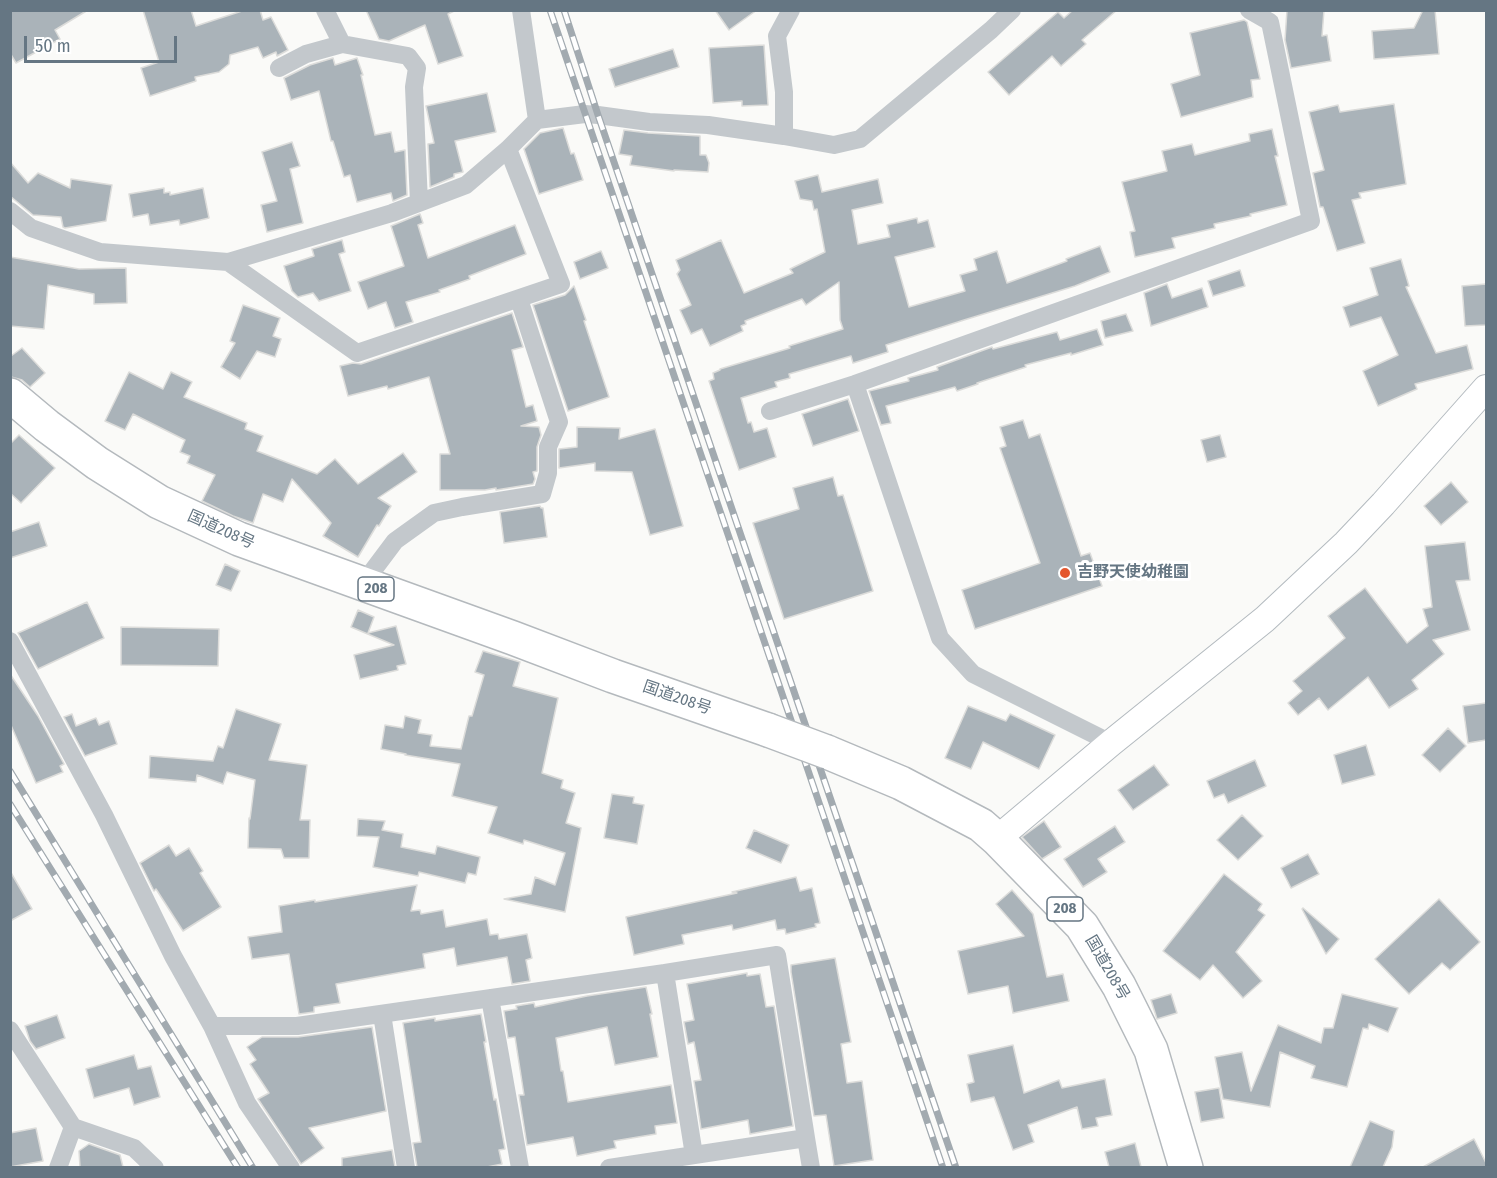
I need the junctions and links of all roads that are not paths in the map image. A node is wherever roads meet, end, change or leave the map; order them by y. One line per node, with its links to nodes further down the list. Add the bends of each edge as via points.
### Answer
1 (325, 10): 6 (street)
2 (521, 10): 8 (street)
3 (790, 10): 9 (street, via 777,36 784,92)
4 (1012, 10): 9 (street, via 860,139 834,145)
5 (1249, 10): 15 (street, via 1270,22 1311,221)
6 (342, 44): 7 (street, via 306,54); 11 (street, via 408,56 417,68 414,87)
7 (279, 68)
8 (537, 120): 9 (street, via 585,114); 10 (street)
9 (784, 136)
10 (507, 149): 11 (street, via 466,185); 14 (street, via 561,284)
11 (419, 203): 13 (street)
12 (10, 211): 13 (street, via 31,228 100,252)
13 (228, 262): 14 (street, via 357,353)
14 (519, 299): 19 (street, via 559,422 548,447 548,473 542,494 434,513 395,541)
15 (855, 384): 18 (street); 21 (street, via 940,638 973,674)
16 (1486, 388): 21 (street, via 1346,543 1265,619)
17 (10, 395): 19 (highway, 国道208号 / 208, via 97,463 159,502 239,540)
18 (771, 411)
19 (362, 585): 22 (highway, 国道208号 / 208, bridge, via 827,752 901,783 981,825)
20 (10, 641): 26 (street)
21 (1111, 743): 22 (street)
22 (997, 839): 38 (highway, 国道208号 / 208, via 1082,926 1119,986 1151,1050)
23 (666, 973): 24 (street); 29 (street, via 777,955); 30 (street)
24 (490, 998): 25 (street); 35 (street)
25 (382, 1014): 26 (street, via 297,1026); 34 (street)
26 (212, 1026): 33 (street, via 247,1102)
27 (10, 1030): 28 (street)
28 (73, 1127): 31 (street); 32 (street, via 134,1148)
29 (806, 1138): 30 (street); 37 (street)
30 (694, 1155): 36 (street)
31 (58, 1167)
32 (155, 1167)
33 (291, 1167)
34 (406, 1167)
35 (519, 1167)
36 (609, 1167)
37 (811, 1167)
38 (1186, 1167)

